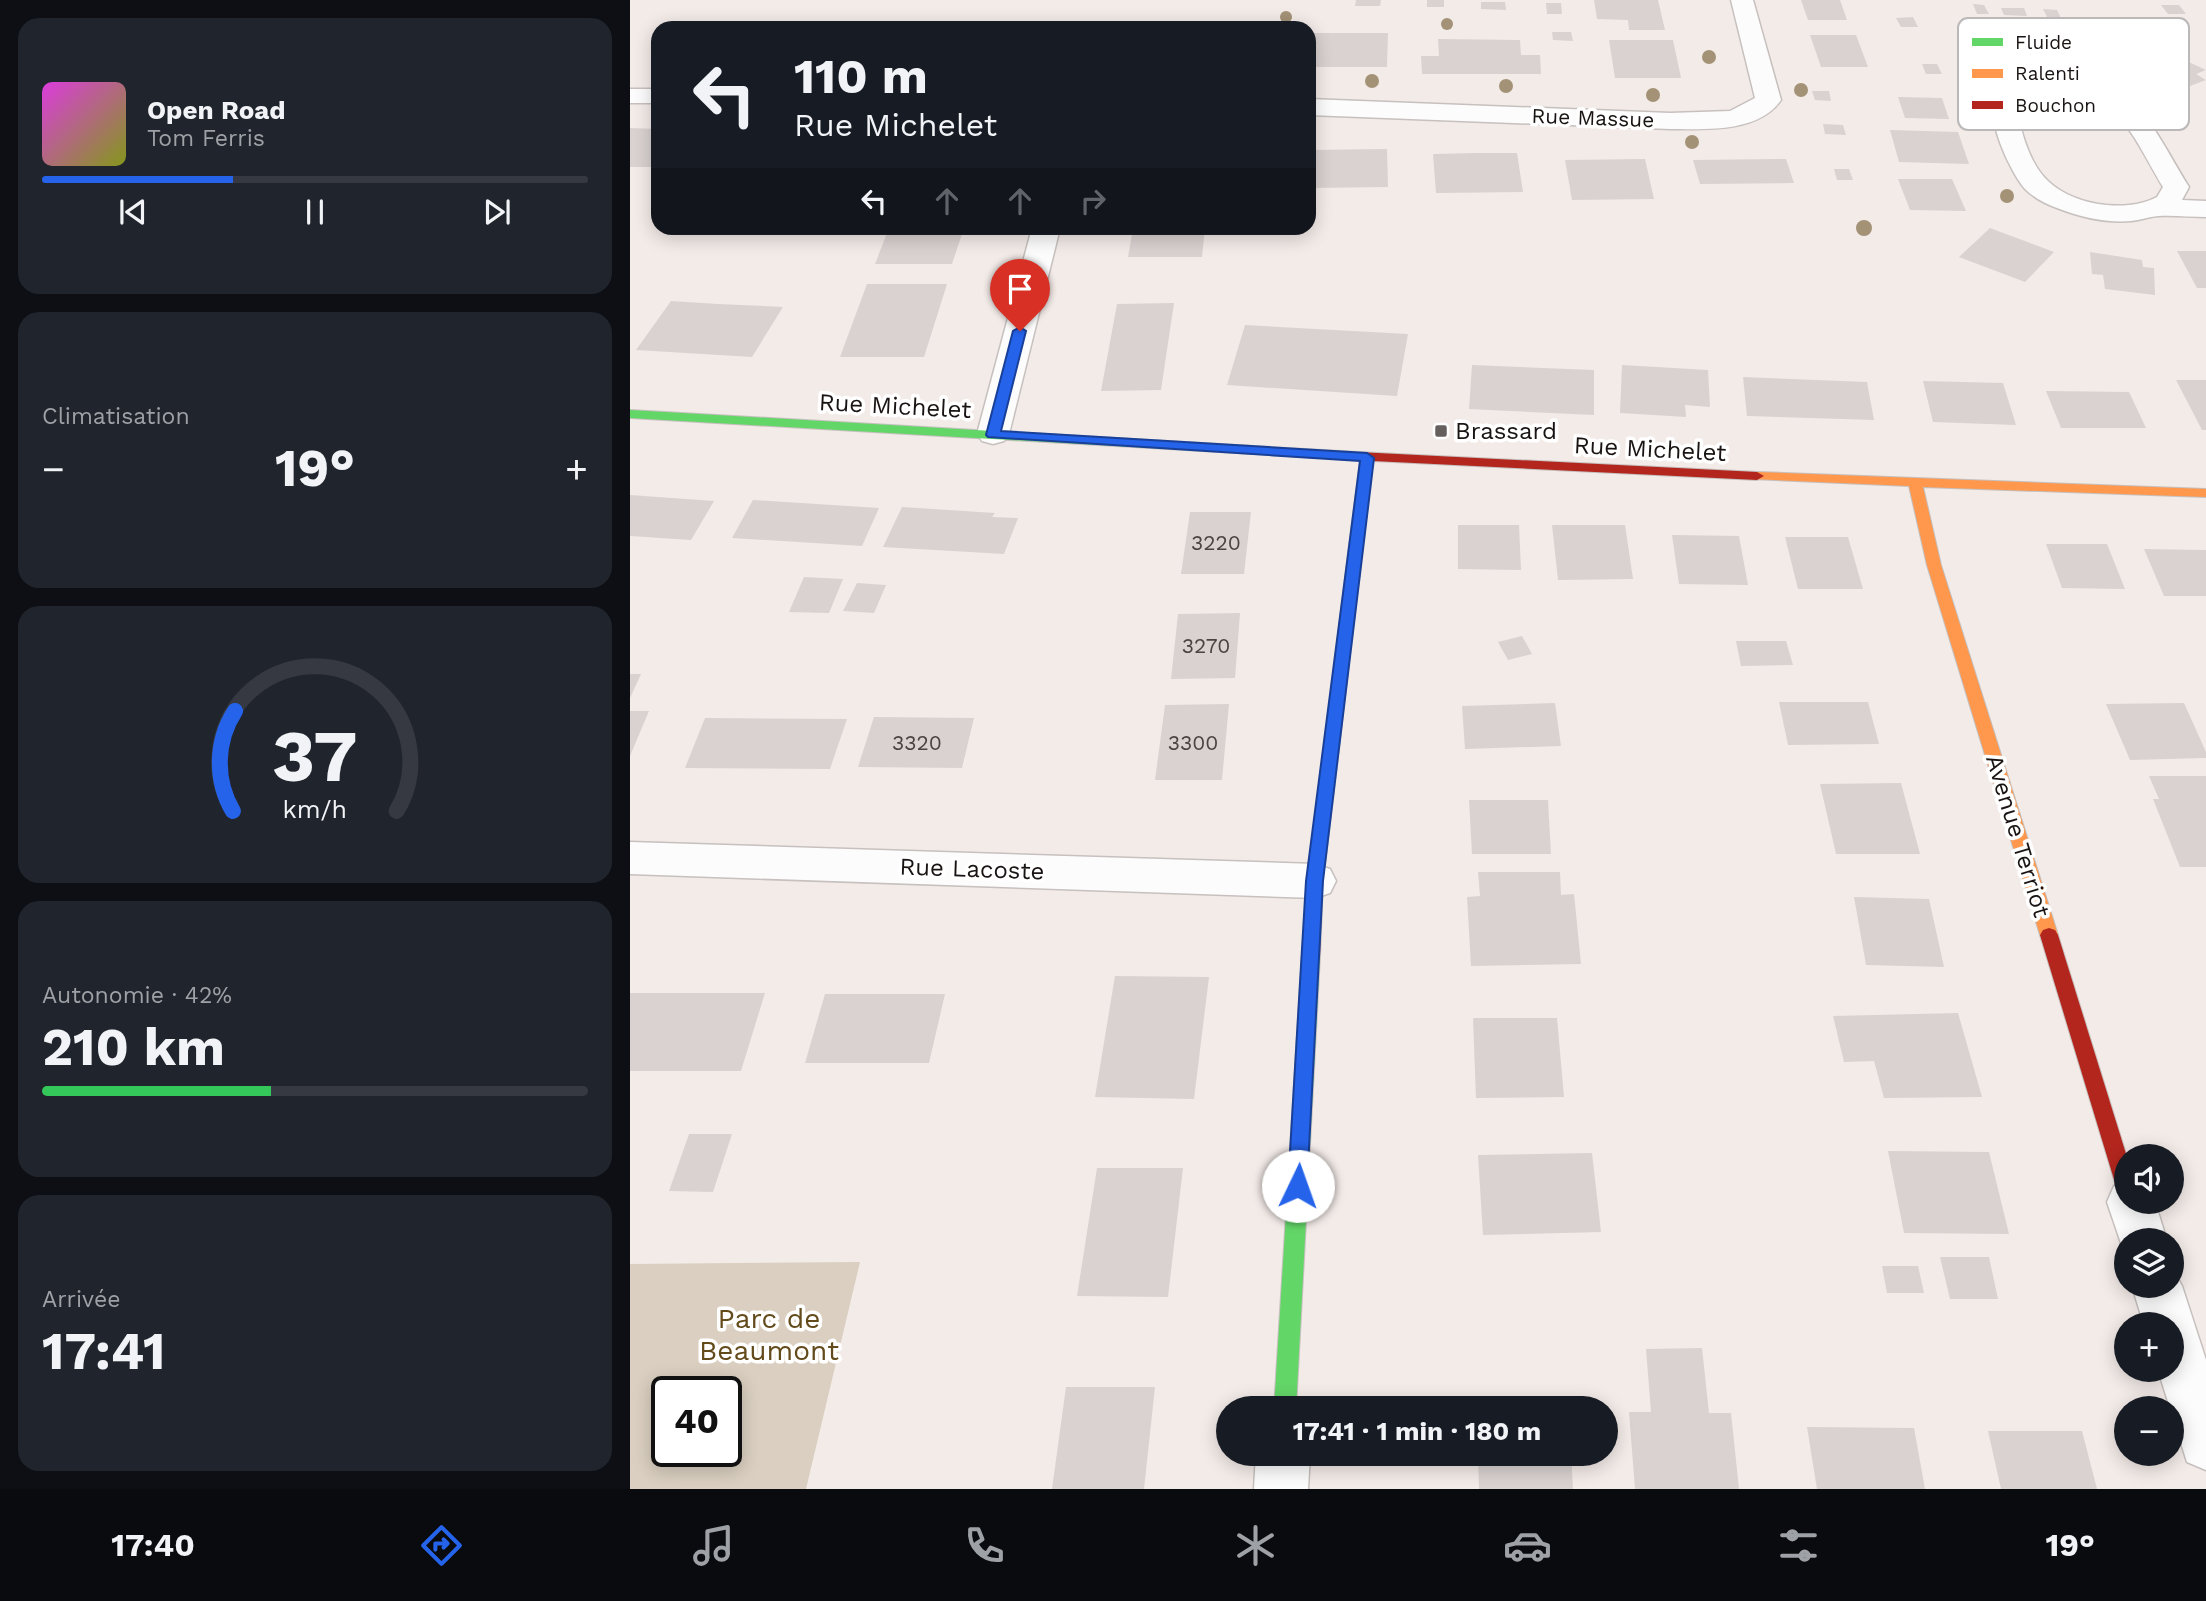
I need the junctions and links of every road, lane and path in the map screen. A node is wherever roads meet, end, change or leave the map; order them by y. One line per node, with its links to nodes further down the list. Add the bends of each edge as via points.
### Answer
1 (1742, 0): 4 (street, Rue Massue, via 1768,100 1747,115 1717,121 1670,121)
2 (630, 96): 3 (street)
3 (651, 96)
4 (1316, 107)
5 (2010, 130): 7 (street, via 2025,171 2059,200 2094,211)
6 (2139, 130): 7 (street, via 2176,187 2173,196)
7 (2156, 208): 8 (street)
8 (2206, 209)
9 (1044, 235): 11 (street)
10 (630, 414): 11 (street, Rue Michelet)
11 (993, 435): 12 (street, Rue Michelet)
12 (1367, 458): 13 (street, Rue Michelet); 16 (street)
13 (1916, 485): 14 (street, Rue Michelet); 17 (street, Avenue Terriot, via 1934,565)
14 (2206, 493)
15 (630, 858): 16 (street, Rue Lacoste)
16 (1315, 881): 19 (street)
17 (2114, 1147)
18 (2184, 1372): 20 (street)
19 (1286, 1396)
20 (2206, 1443)
21 (1282, 1466): 22 (street)
22 (1281, 1489)

